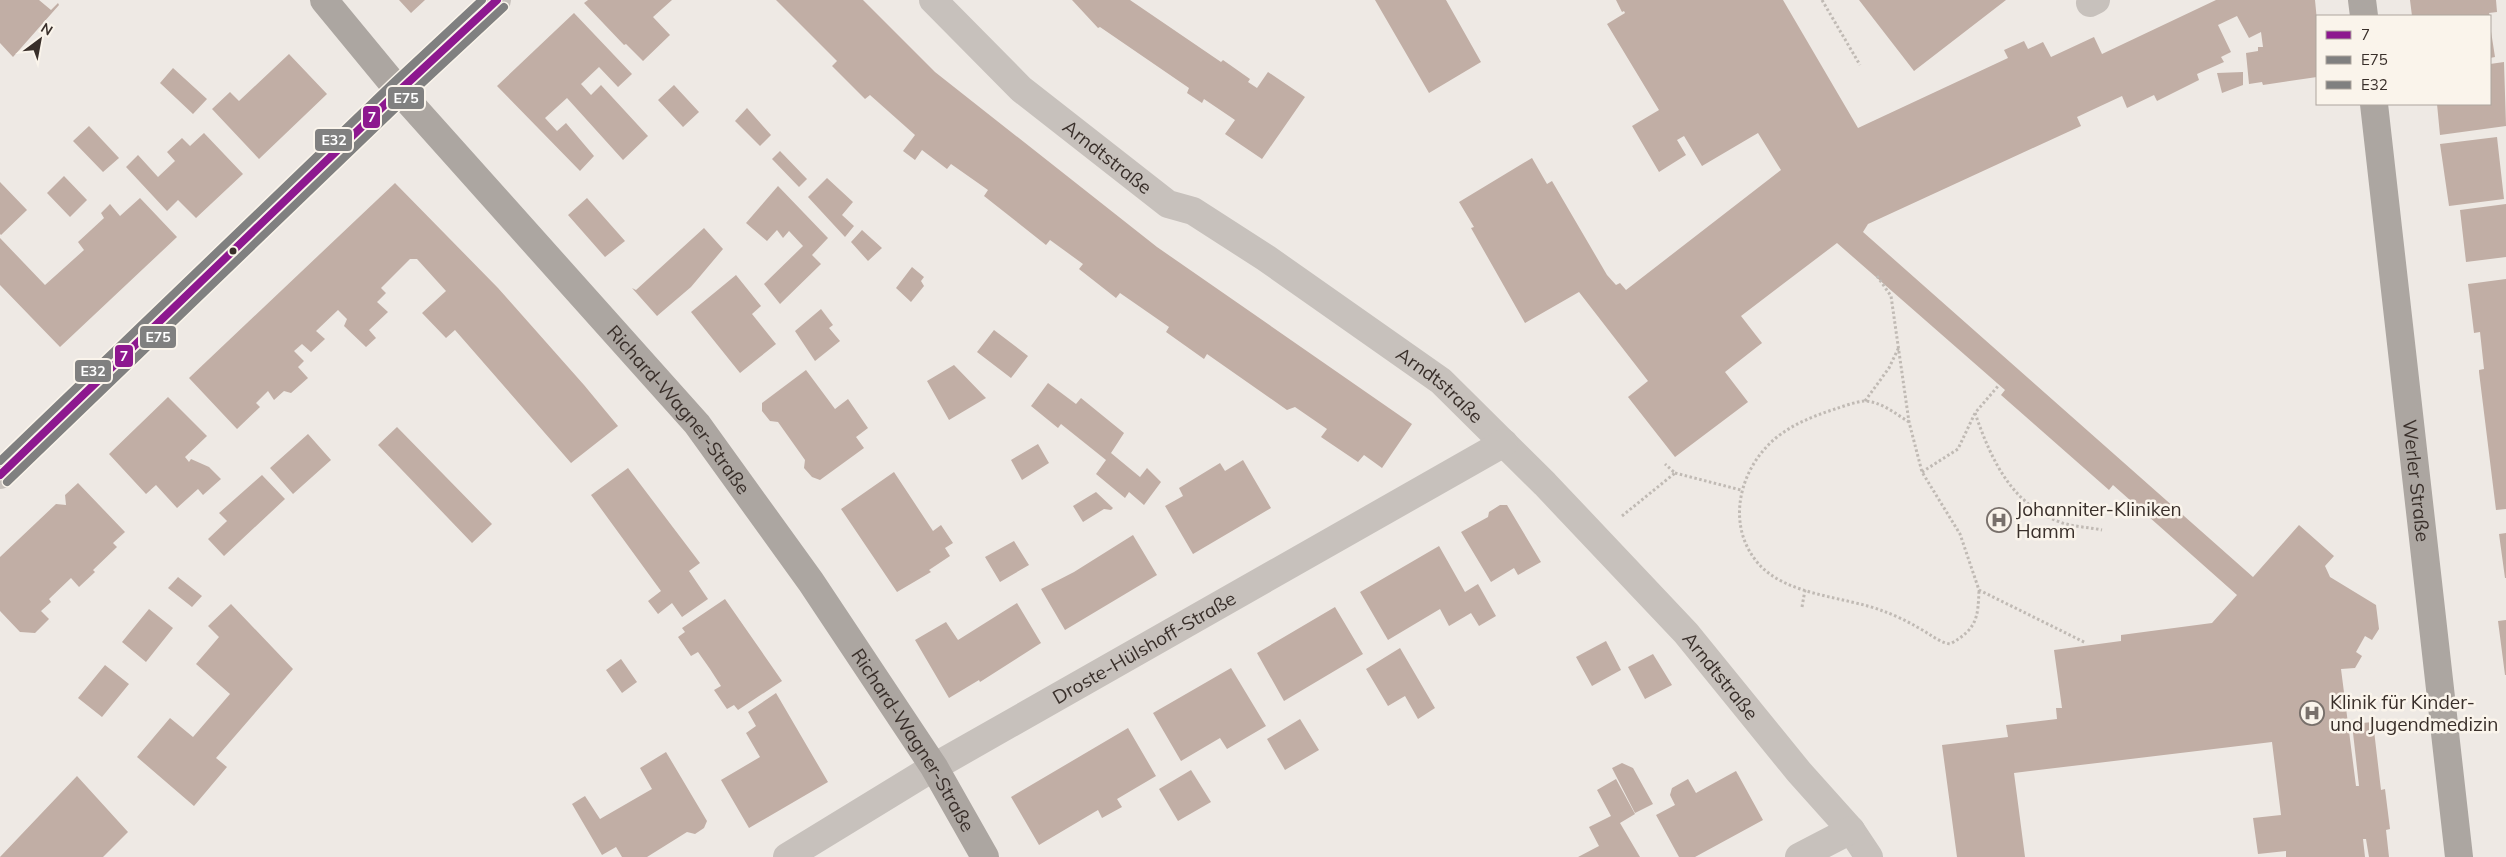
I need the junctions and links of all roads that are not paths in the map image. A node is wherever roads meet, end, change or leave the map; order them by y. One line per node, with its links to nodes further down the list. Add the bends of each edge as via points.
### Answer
1 (324, 0): 6 (main road, Richard-Wagner-Straße)
2 (497, 0): 6 (street)
3 (933, 0): 8 (street, Arndtstraße, via 1021,89 1168,204 1193,211 1218,226 1441,381)
4 (2362, 0): 5 (main road)
5 (2364, 15)
6 (399, 91): 9 (street); 10 (main road, Richard-Wagner-Straße, via 697,424 812,582)
7 (2374, 105): 16 (main road, Werler Straße)
8 (1504, 443): 10 (street, Droste-Hülshoff-Straße); 11 (street, Arndtstraße, via 1686,633 1799,772)
9 (0, 475)
10 (934, 767): 12 (street, Droste-Hülshoff-Straße); 13 (main road, Richard-Wagner-Straße)
11 (1851, 830): 14 (street); 15 (street, Arndtstraße)
12 (788, 857)
13 (984, 857)
14 (1799, 857)
15 (1869, 857)
16 (2459, 857)

